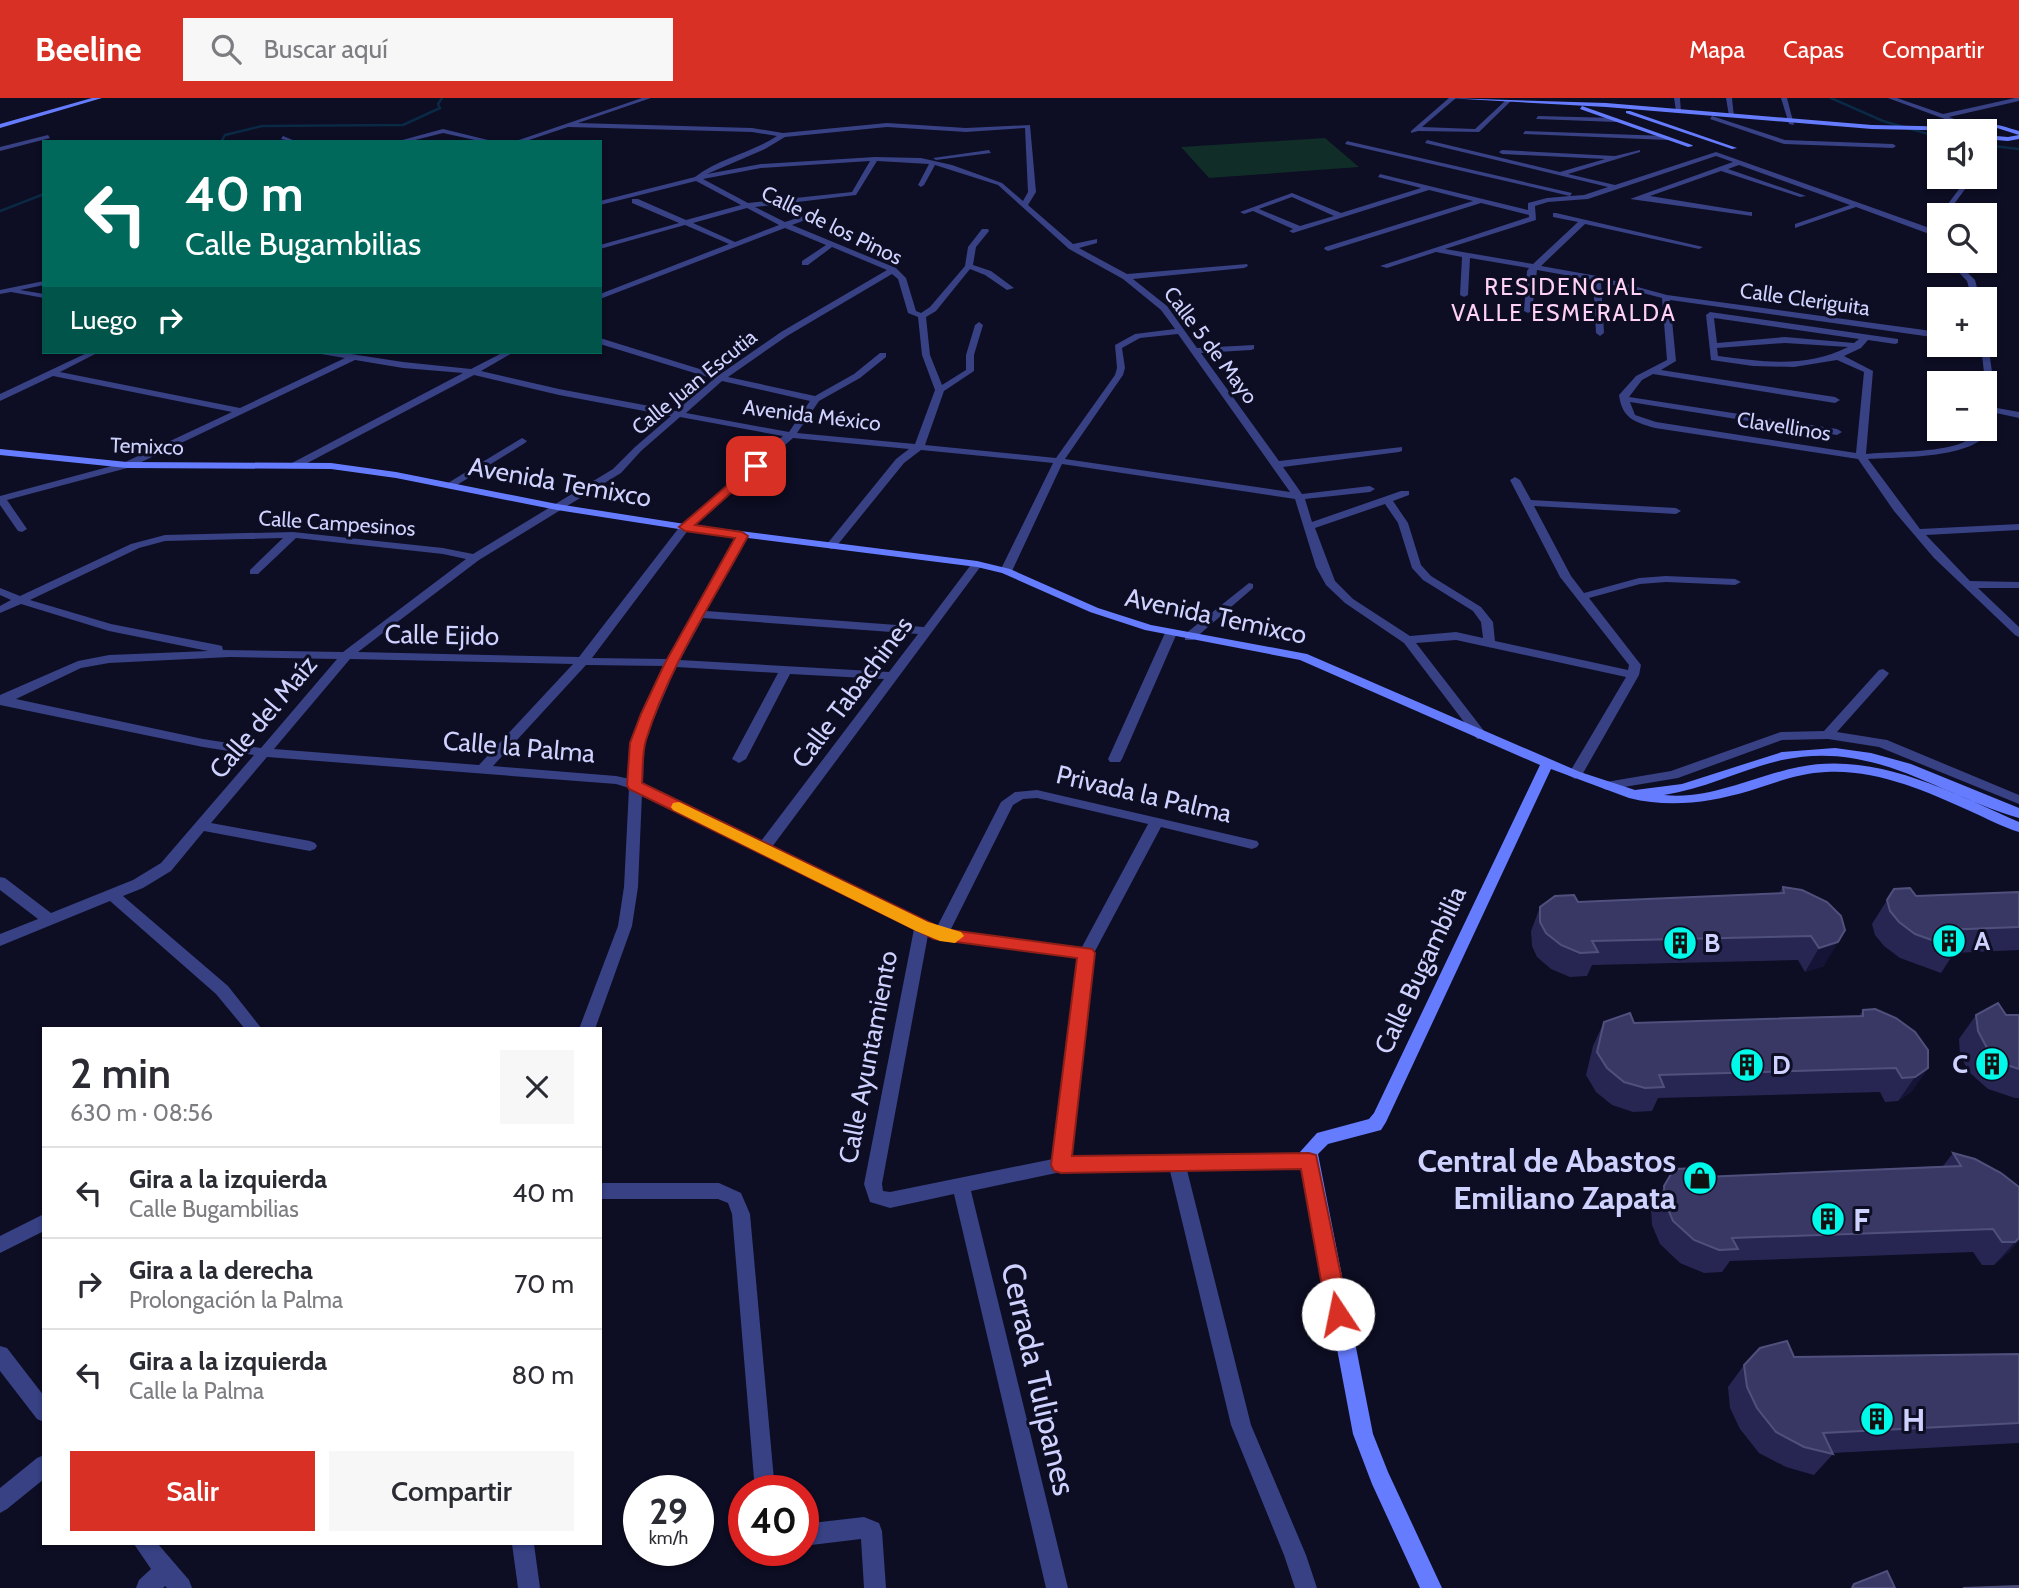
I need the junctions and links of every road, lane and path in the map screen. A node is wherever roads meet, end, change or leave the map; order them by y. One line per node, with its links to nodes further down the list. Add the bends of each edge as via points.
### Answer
1 (99, 98): 29 (street)
2 (648, 98): 28 (street)
3 (1451, 98): 11 (street); 13 (street, via 1415,131 1477,131)
4 (1555, 98): 15 (street)
5 (1587, 98): 16 (street)
6 (1677, 98): 19 (street)
7 (1729, 98): 20 (street)
8 (1784, 98): 27 (street)
9 (1891, 98): 14 (street)
10 (1918, 98): 14 (street)
11 (1489, 99): 13 (street)
12 (2019, 99): 21 (street)
13 (1508, 101): 15 (street)
14 (1902, 102): 21 (street)
15 (1568, 103): 16 (street); 17 (street)
16 (1606, 104): 18 (street); 19 (street)
17 (1582, 108): 18 (street); 26 (street)
18 (1623, 110): 24 (street); 32 (street)
19 (1679, 111): 20 (street)
20 (1732, 116): 27 (street)
21 (1944, 116): 25 (street)
22 (1538, 118): 23 (street)
23 (1550, 118): 26 (street); 36 (street)
24 (1712, 118): 27 (street); 33 (street, via 1784,142 1895,148)
25 (1950, 119)
26 (1616, 120): 39 (street)
27 (1792, 122): 31 (street); 33 (street)
28 (569, 125): 38 (street, via 752,130); 46 (street)
29 (0, 126)
30 (1997, 126): 37 (street)
31 (1927, 128)
32 (1681, 130): 39 (street); 50 (street)
33 (1878, 131): 34 (street)
34 (1927, 132)
35 (1525, 133): 36 (street)
36 (1534, 133): 39 (street)
37 (2018, 134): 42 (street)
38 (783, 135): 63 (street, Calle 5 de Mayo); 76 (street, Calle 5 de Mayo, via 887,125 966,130 1028,126 1032,192)
39 (1663, 136): 49 (street)
40 (48, 137): 51 (street)
41 (282, 138): 43 (street)
42 (1997, 138)
43 (288, 140)
44 (407, 140): 45 (street, via 443,131)
45 (485, 140)
46 (522, 140)
47 (1427, 142): 52 (street)
48 (1347, 143): 69 (street)
49 (1690, 146)
50 (1734, 148)
51 (0, 149)
52 (1466, 150): 55 (street); 61 (street)
53 (1638, 150): 55 (street)
54 (989, 152): 57 (street)
55 (1613, 157): 61 (street)
56 (875, 159): 57 (street, Calle 5 de Mayo); 63 (street, Calle 5 de Mayo, via 761,166); 75 (street, via 854,194)
57 (921, 160): 59 (street, Calle 5 de Mayo)
58 (1740, 162): 60 (street); 65 (street, via 1716,154); 74 (street)
59 (933, 163): 64 (street); 76 (street, Calle 5 de Mayo, via 1000,184)
60 (1722, 169): 68 (street); 81 (street, via 1638,198)
61 (1563, 173): 65 (street)
62 (1380, 176): 66 (street)
63 (697, 179): 72 (street, Calle 5 de Mayo); 75 (street, Calle de los Pinos)
64 (921, 185)
65 (1617, 187): 69 (street)
66 (1429, 188): 71 (street); 83 (street)
67 (1962, 189): 73 (street)
68 (1802, 196)
69 (1585, 197): 80 (street, via 1548,200 1531,205)
70 (635, 201): 85 (street)
71 (1481, 201): 80 (street); 96 (street)
72 (602, 203)
73 (1951, 203)
74 (1858, 204): 87 (street); 89 (street)
75 (750, 205): 85 (street); 86 (street, Calle de los Pinos)
76 (1024, 206): 94 (street, Calle 5 de Mayo)
77 (1254, 209): 78 (street); 83 (street, via 1292,195); 83 (street, via 1296,230)
78 (1244, 212)
79 (816, 213): 86 (street)
80 (1530, 213): 97 (street, via 1533,218)
81 (1749, 214)
82 (1556, 215): 84 (street)
83 (1341, 216)
84 (1583, 222): 95 (street); 103 (street)
85 (681, 223): 91 (street); 93 (street)
86 (785, 225): 91 (street); 92 (street, Calle de los Pinos)
87 (1798, 226)
88 (985, 231): 101 (street, via 972,247)
89 (1927, 233)
90 (1094, 241): 94 (street)
91 (732, 243): 112 (street)
92 (831, 245): 99 (street); 104 (street, Calle de los Pinos)
93 (602, 246)
94 (1072, 247): 105 (street, Calle 5 de Mayo)
95 (1699, 247)
96 (1328, 249)
97 (1437, 250): 98 (street, Calle Cleriguita); 102 (street)
98 (1466, 256): 103 (street, Calle Cleriguita); 110 (street)
99 (805, 263)
100 (1244, 265): 105 (street)
101 (969, 266): 108 (street); 115 (street)
102 (1384, 266)
103 (1533, 267): 106 (street, Calle Cleriguita); 114 (street)
104 (893, 270): 115 (street, Calle de los Pinos, via 902,278 912,313); 135 (street, Calle Juan Escutia)
105 (1126, 277): 117 (street, Calle 5 de Mayo, via 1164,308)
106 (1597, 278): 113 (street, Calle Cleriguita); 118 (street)
107 (42, 282): 109 (street)
108 (1010, 288)
109 (2, 291): 111 (street)
110 (1464, 295)
111 (42, 296)
112 (602, 296)
113 (1666, 297): 119 (street, Calle Cleriguita); 133 (street, via 1672,361)
114 (1528, 311)
115 (922, 316): 136 (street, Calle de los Pinos, via 926,355)
116 (979, 325): 136 (street, via 970,371)
117 (1180, 331): 126 (street, Calle 5 de Mayo); 153 (street, via 1123,341 1118,347 1119,375)
118 (1600, 333)
119 (1927, 333)
120 (1866, 337): 121 (street); 123 (street, via 1710,315); 124 (street)
121 (1895, 341)
122 (602, 342): 135 (street)
123 (1712, 346): 124 (street, via 1786,338); 131 (street, via 1714,358 1794,363)
124 (1858, 346): 131 (street)
125 (1251, 347): 126 (street)
126 (1193, 352): 156 (street, Calle 5 de Mayo)
127 (90, 354): 134 (street)
128 (358, 354): 132 (street, Avenida México); 141 (street)
129 (506, 354): 132 (street)
130 (883, 355): 138 (street)
131 (1839, 357): 152 (street, via 1869,371)
132 (469, 372): 143 (street, Avenida México); 155 (street)
133 (1651, 372): 139 (street, via 1639,378); 140 (street)
134 (51, 373): 137 (street); 141 (street)
135 (720, 378): 138 (street); 143 (street, Calle Juan Escutia)
136 (940, 390): 149 (street)
137 (0, 398)
138 (816, 399): 146 (street)
139 (1625, 399): 145 (street); 152 (street, Clavellinos, via 1625,410 1633,419 1655,425)
140 (1835, 400)
141 (243, 411): 154 (street)
142 (1997, 412): 144 (street)
143 (679, 414): 146 (street, Avenida México); 165 (street, Calle Juan Escutia, via 617,471)
144 (2019, 415)
145 (1837, 432)
146 (791, 435): 149 (street, Avenida México); 168 (street)
147 (522, 441): 158 (street)
148 (1972, 441): 152 (street, Clavellinos, via 1940,450)
149 (919, 447): 153 (street, Avenida México); 174 (street, via 900,461)
150 (1399, 449): 156 (street)
151 (0, 452): 154 (street, Temixco)
152 (1861, 457): 171 (street)
153 (1059, 461): 161 (street, Avenida México); 177 (street)
154 (127, 465): 155 (street, Temixco); 162 (street)
155 (294, 466): 158 (street, Avenida Temixco, via 360,470)
156 (1274, 466): 161 (street, Calle 5 de Mayo)
157 (1515, 480): 164 (street)
158 (449, 486): 165 (street, Avenida Temixco)
159 (1370, 489): 161 (street, Avenida México)
160 (1405, 493): 163 (street)
161 (1299, 497): 167 (street, Calle 5 de Mayo)
162 (1, 499): 170 (street)
163 (1387, 499): 167 (street); 193 (street, via 1403,523 1416,566 1477,609 1487,622)
164 (1527, 503): 166 (street); 184 (street)
165 (557, 507): 168 (street, Avenida Temixco); 175 (street, Calle del Maíz)
166 (1676, 511)
167 (1311, 526): 192 (street, Calle 5 de Mayo, via 1330,583)
168 (685, 527): 173 (street, Avenida Temixco); 196 (street)
169 (2019, 527): 171 (street)
170 (22, 528)
171 (1917, 532): 180 (street)
172 (293, 535): 175 (street, Calle Campesinos); 178 (street); 185 (street, Calle Campesinos, via 150,541)
173 (742, 536): 174 (street, Avenida Temixco); 187 (street)
174 (831, 546): 176 (street, Avenida Temixco)
175 (475, 558): 195 (street, Calle del Maíz)
176 (977, 564): 177 (street, Avenida Temixco); 188 (street, Calle Tabachines)
177 (1006, 571): 189 (street, Avenida Temixco, via 1094,610)
178 (254, 572)
179 (1735, 582): 184 (street, via 1639,581)
180 (1968, 584): 181 (street); 190 (street)
181 (2019, 585)
182 (1249, 586): 191 (street)
183 (0, 591): 185 (street)
184 (1581, 597): 200 (street, via 1635,665)
185 (22, 601): 186 (street, Calle Campesinos); 194 (street, via 109,627)
186 (0, 610)
187 (698, 614): 188 (street); 197 (street)
188 (927, 631): 201 (street, Calle Tabachines)
189 (1171, 633): 191 (street, Avenida Temixco); 207 (street)
190 (2019, 633)
191 (1189, 637): 204 (street, Avenida Temixco, via 1303,656)
192 (1408, 640): 193 (street, via 1456,636); 204 (street, Calle 5 de Mayo)
193 (1489, 643): 200 (street)
194 (230, 653): 195 (street, Calle Ejido); 202 (street, Calle Ejido, via 109,659 78,665)
195 (347, 655): 196 (street, Calle Ejido); 205 (street, Calle del Maíz)
196 (582, 662): 197 (street, Calle Ejido); 209 (street)
197 (672, 663): 198 (street, Calle Ejido); 211 (street, via 638,743)
198 (786, 670): 201 (street, Calle Ejido); 206 (street)
199 (1883, 673): 203 (street)
200 (1633, 675): 210 (street)
201 (891, 676): 221 (street, Calle Tabachines)
202 (1, 700): 205 (street, Calle la Palma)
203 (1828, 735): 212 (street, via 1781,736 1674,775); 214 (street, via 1882,743)
204 (1482, 736): 208 (street, Avenida Temixco)
205 (267, 753): 209 (street, Calle la Palma); 217 (street, Calle del Maíz)
206 (739, 759)
207 (1115, 759)
208 (1547, 763): 210 (street, Avenida Temixco); 231 (street, Calle Bugambilia, via 1380,1117 1375,1125 1323,1138 1309,1152)
209 (484, 768): 211 (street, Calle la Palma)
210 (1575, 775): 212 (street, Avenida Temixco)
211 (635, 785): 221 (street, Calle la Palma); 230 (street, via 625,926)
212 (1606, 786): 213 (street, Avenida Temixco)
213 (1634, 795): 215 (street, Avenida Temixco, via 1683,789 1782,755 1835,752 1906,767); 218 (street, via 1689,801 1801,770 1832,767 1877,772)
214 (2019, 800)
215 (2019, 813)
216 (1157, 821): 219 (street, Privada la Palma); 226 (street, Privada la Palma, via 1037,794 1020,795 1008,802); 228 (street)
217 (201, 826): 220 (street); 223 (street, Calle del Maíz, via 166,867)
218 (2019, 827)
219 (1252, 844)
220 (310, 845)
221 (764, 848): 225 (street, Calle la Palma)
222 (0, 882): 224 (street)
223 (112, 895): 224 (street, Calle del Maíz); 229 (street, via 222,990)
224 (48, 919): 227 (street, Calle del Maíz)
225 (922, 926): 226 (street, Calle la Palma); 234 (street, Calle Ayuntamiento, via 873,1184 876,1197 890,1200)
226 (940, 934): 228 (street, Calle la Palma)
227 (0, 940)
228 (1086, 953): 232 (street)
229 (252, 1027)
230 (588, 1027)
231 (1309, 1161): 233 (street); 253 (street, via 1363,1434)
232 (1061, 1165): 233 (street); 234 (street)
233 (1177, 1165): 252 (street, via 1241,1425)
234 (961, 1185): 251 (street, Cerrada Tulipanes)
235 (602, 1191): 241 (street, via 719,1191 735,1198 741,1214)
236 (42, 1223): 237 (street)
237 (0, 1245)
238 (0, 1355): 239 (street)
239 (42, 1409)
240 (42, 1467): 242 (street)
241 (764, 1475)
242 (0, 1502)
243 (819, 1533): 250 (street, via 871,1531)
244 (146, 1545): 246 (street)
245 (523, 1545): 249 (street)
246 (166, 1570): 247 (street); 248 (street)
247 (147, 1588)
248 (181, 1588)
249 (529, 1588)
250 (875, 1588)
251 (1056, 1588)
252 (1306, 1588)
253 (1431, 1588)

